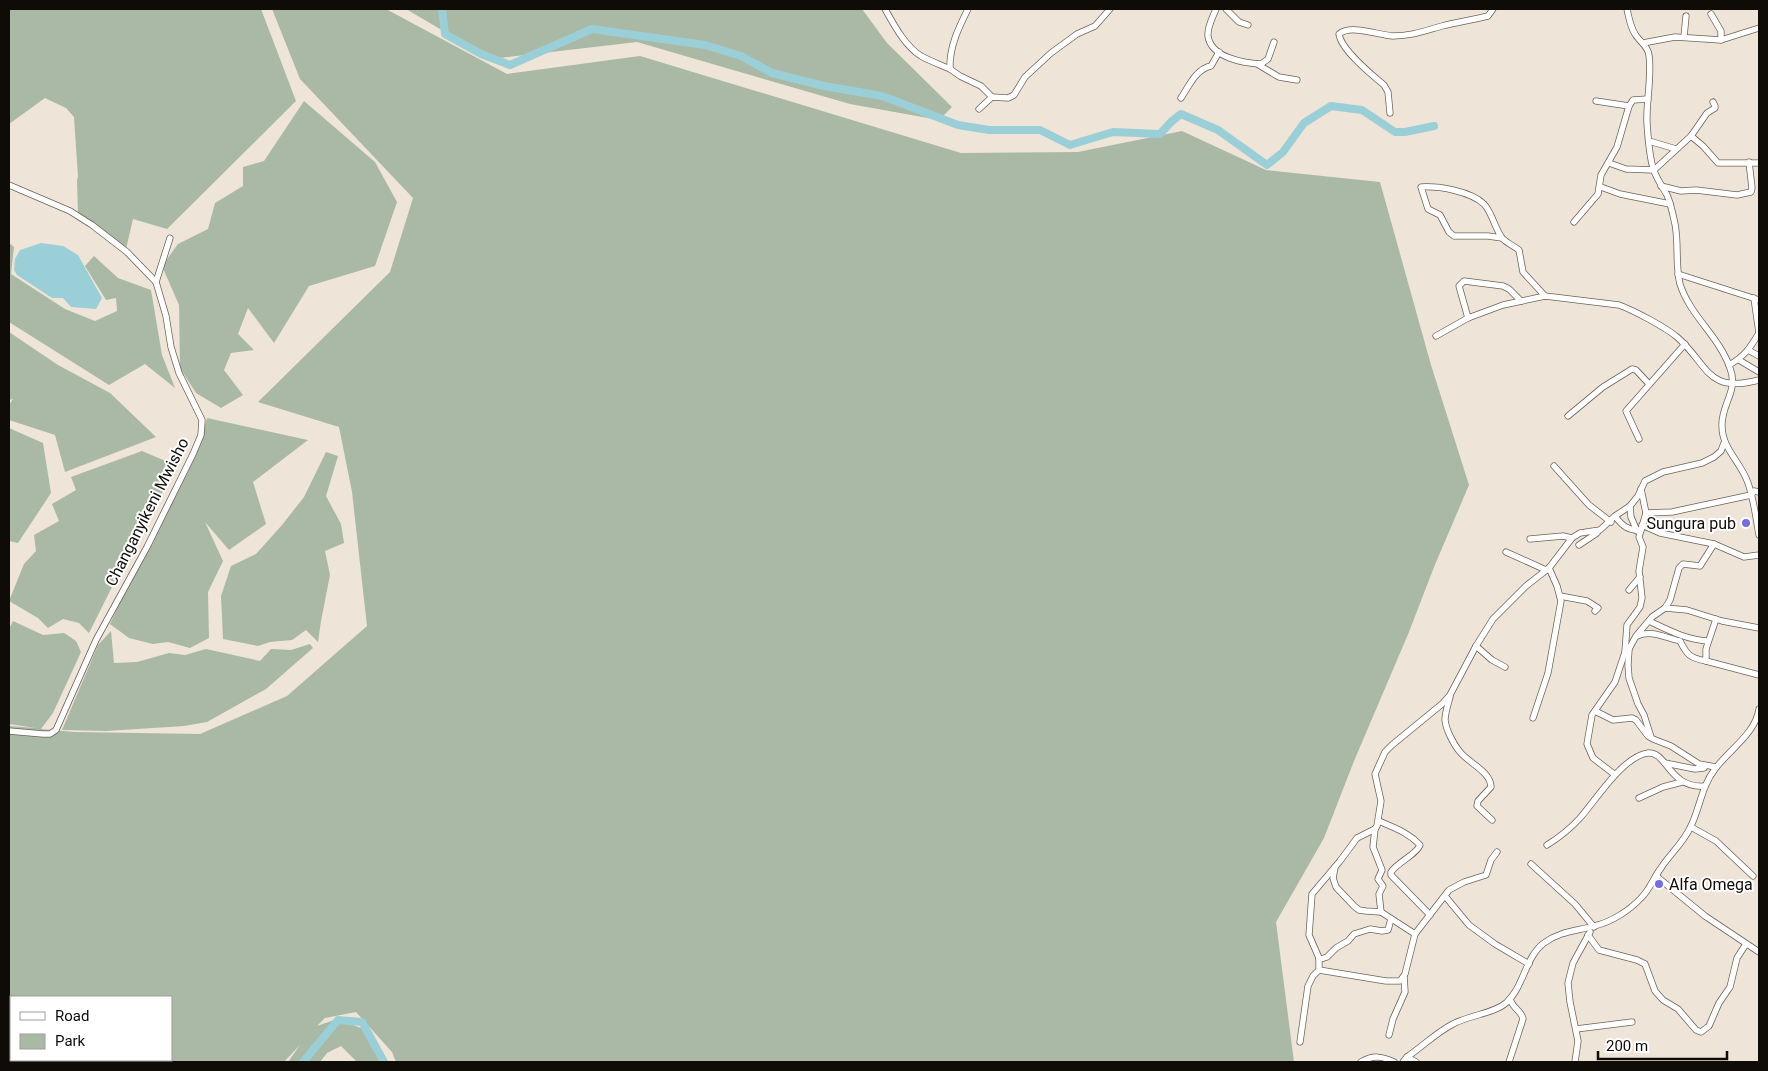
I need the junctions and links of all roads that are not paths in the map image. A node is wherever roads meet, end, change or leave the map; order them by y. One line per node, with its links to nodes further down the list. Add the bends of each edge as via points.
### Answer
1 (885, 9): 18 (street, via 916,52)
2 (968, 9): 18 (street, via 954,42)
3 (1110, 9): 20 (street, via 1095,26 1051,52 1026,77 1014,95)
4 (1216, 9): 16 (street, via 1208,35)
5 (1226, 9): 10 (street, via 1241,24)
6 (1493, 9): 27 (street, via 1488,16 1410,36 1351,30 1339,34 1346,48 1384,85)
7 (1627, 9): 15 (street, via 1630,25)
8 (1711, 14): 13 (street, via 1722,31)
9 (1686, 16): 12 (street)
10 (1248, 25)
11 (1759, 28): 13 (street)
12 (1684, 37): 13 (street); 15 (street)
13 (1721, 40)
14 (1274, 42): 17 (street, via 1266,61)
15 (1643, 43): 22 (street, via 1649,53)
16 (1219, 52): 17 (street, via 1233,59); 21 (street, via 1211,66 1200,70)
17 (1255, 63): 19 (street, via 1279,77)
18 (950, 69): 20 (street, via 981,86)
19 (1297, 80)
20 (992, 97): 26 (street)
21 (1181, 98)
22 (1648, 99): 25 (street, via 1633,100); 29 (street)
23 (1596, 101): 25 (street)
24 (1713, 102): 28 (street, via 1715,108)
25 (1629, 106): 33 (street)
26 (980, 109)
27 (1390, 113)
28 (1691, 136): 30 (street); 31 (street, via 1718,163)
29 (1649, 141): 30 (street); 34 (street)
30 (1676, 149): 34 (street)
31 (1749, 162): 32 (street); 36 (street, via 1752,188 1747,194 1681,192)
32 (1759, 162)
33 (1609, 163): 34 (street); 37 (street, via 1601,175)
34 (1654, 170): 36 (street)
35 (9, 185): 43 (street, Changanyikeni Mwisho, via 70,211 92,225 127,252)
36 (1661, 186): 38 (street)
37 (1601, 187): 38 (street); 39 (street)
38 (1670, 204): 42 (street, via 1678,240)
39 (1574, 222)
40 (170, 238): 43 (street)
41 (1502, 238): 41 (street, via 1484,204 1442,186 1420,187 1428,209 1440,215 1448,232 1454,236); 44 (street, via 1519,250 1523,272)
42 (1678, 274): 45 (street); 54 (street, via 1685,298 1714,336)
43 (156, 282): 99 (street, Changanyikeni Mwisho, via 179,373 202,420 199,442 96,640 56,730 50,734)
44 (1545, 296): 46 (street); 50 (street, via 1624,307)
45 (1756, 299): 48 (street)
46 (1521, 301): 47 (street); 47 (street, via 1509,288 1464,281 1459,286)
47 (1468, 318): 49 (street)
48 (1759, 333): 51 (street)
49 (1436, 336)
50 (1685, 344): 57 (street, via 1710,375 1723,383); 58 (street)
51 (1748, 350): 52 (street); 53 (street)
52 (1759, 356)
53 (1739, 360): 54 (street); 55 (street)
54 (1729, 365): 57 (street)
55 (1759, 372)
56 (1759, 380): 57 (street)
57 (1733, 383): 61 (street, via 1722,413)
58 (1649, 384): 59 (street, via 1632,369); 60 (street, via 1626,410)
59 (1568, 416)
60 (1639, 439)
61 (1724, 443): 63 (street, via 1714,457 1653,476); 65 (street, via 1748,482)
62 (1554, 466): 68 (street, via 1589,505)
63 (1641, 489): 66 (street); 67 (street)
64 (1759, 492): 65 (street, via 1754,491)
65 (1751, 495): 67 (street, via 1672,512); 71 (street)
66 (1630, 506): 68 (street); 69 (street, via 1631,517)
67 (1646, 513): 69 (street)
68 (1613, 519): 69 (street, via 1624,527); 70 (street)
69 (1640, 529): 74 (street); 79 (street, via 1643,547)
70 (1600, 530): 72 (street, via 1580,532); 75 (street)
71 (1759, 535)
72 (1572, 538): 73 (street); 78 (street)
73 (1530, 539)
74 (1714, 544): 77 (street, via 1744,557); 82 (street, via 1700,566 1683,564 1679,568)
75 (1579, 545)
76 (1506, 552): 78 (street)
77 (1759, 556)
78 (1548, 569): 81 (street); 89 (street, via 1498,614)
79 (1640, 577): 80 (street); 90 (street, via 1641,603 1627,625)
80 (1628, 590)
81 (1560, 596): 83 (street, via 1587,601 1598,608); 98 (street, via 1548,673)
82 (1665, 608): 84 (street, via 1687,610); 85 (street)
83 (1595, 611)
84 (1716, 619): 86 (street); 88 (street)
85 (1649, 621): 87 (street); 88 (street, via 1692,640)
86 (1759, 628)
87 (1636, 636): 90 (street); 91 (street, via 1651,634 1680,642 1684,652)
88 (1708, 641): 91 (street)
89 (1476, 646): 92 (street); 94 (street)
90 (1627, 650): 96 (street, via 1615,682); 100 (street, via 1629,678)
91 (1706, 662): 93 (street)
92 (1505, 667)
93 (1759, 675)
94 (1450, 694): 108 (street, via 1445,721 1460,752 1491,782 1490,789 1477,803 1478,808); 109 (street, via 1435,711 1385,752 1375,774 1381,801)
95 (1759, 709): 97 (street)
96 (1595, 710): 100 (street, via 1613,720 1632,718); 104 (street, via 1588,733 1589,752)
97 (1759, 714): 103 (street)
98 (1533, 718)
99 (9, 731)
100 (1651, 737): 102 (street)
101 (1665, 763): 102 (street, via 1695,769); 104 (street, via 1658,755 1649,753); 105 (street)
102 (1709, 767): 103 (street)
103 (1716, 767): 106 (street)
104 (1614, 774): 112 (street, via 1579,820)
105 (1682, 782): 106 (street); 107 (street)
106 (1705, 786): 110 (street)
107 (1639, 798)
108 (1492, 820)
109 (1379, 821): 111 (street); 120 (street, via 1401,830 1420,845 1391,874)
110 (1691, 827): 116 (street); 117 (street, via 1716,842)
111 (1375, 830): 115 (street, via 1357,838); 119 (street, via 1372,847 1382,870 1378,878 1383,886)
112 (1547, 845)
113 (1497, 852): 118 (street, via 1486,875 1464,882)
114 (1530, 864): 122 (street, via 1575,904)
115 (1335, 867): 119 (street, via 1336,887 1354,906 1359,910); 127 (street, via 1312,894 1308,935)
116 (1656, 876): 122 (street, via 1644,895 1624,913); 125 (street)
117 (1753, 876)
118 (1445, 896): 120 (street); 128 (street, via 1469,925)
119 (1381, 912): 121 (street)
120 (1430, 915): 123 (street)
121 (1391, 919): 123 (street); 127 (street, via 1385,931 1370,929 1355,933 1327,957)
122 (1594, 926): 124 (street); 128 (street, via 1571,930 1550,939)
123 (1415, 934): 130 (street)
124 (1588, 935): 125 (street, via 1599,950 1645,964 1659,996 1702,1032 1709,1026 1720,999 1730,987 1737,958); 133 (street, via 1573,963 1568,983)
125 (1746, 944): 126 (street)
126 (1759, 952)
127 (1318, 958): 129 (street)
128 (1529, 964): 131 (street)
129 (1319, 970): 130 (street, via 1386,981 1400,981); 135 (street, via 1308,986)
130 (1404, 976): 134 (street, via 1405,992)
131 (1510, 999): 136 (street, via 1497,1009 1452,1024); 141 (street, via 1523,1019)
132 (1632, 1022): 133 (street)
133 (1576, 1029): 142 (street, via 1578,1048)
134 (1389, 1035)
135 (1300, 1042)
136 (1407, 1057): 139 (street); 140 (street)
137 (1361, 1062): 138 (street, via 1381,1056)
138 (1394, 1062)
139 (1403, 1062)
140 (1416, 1062)
141 (1509, 1062)
142 (1575, 1062)

